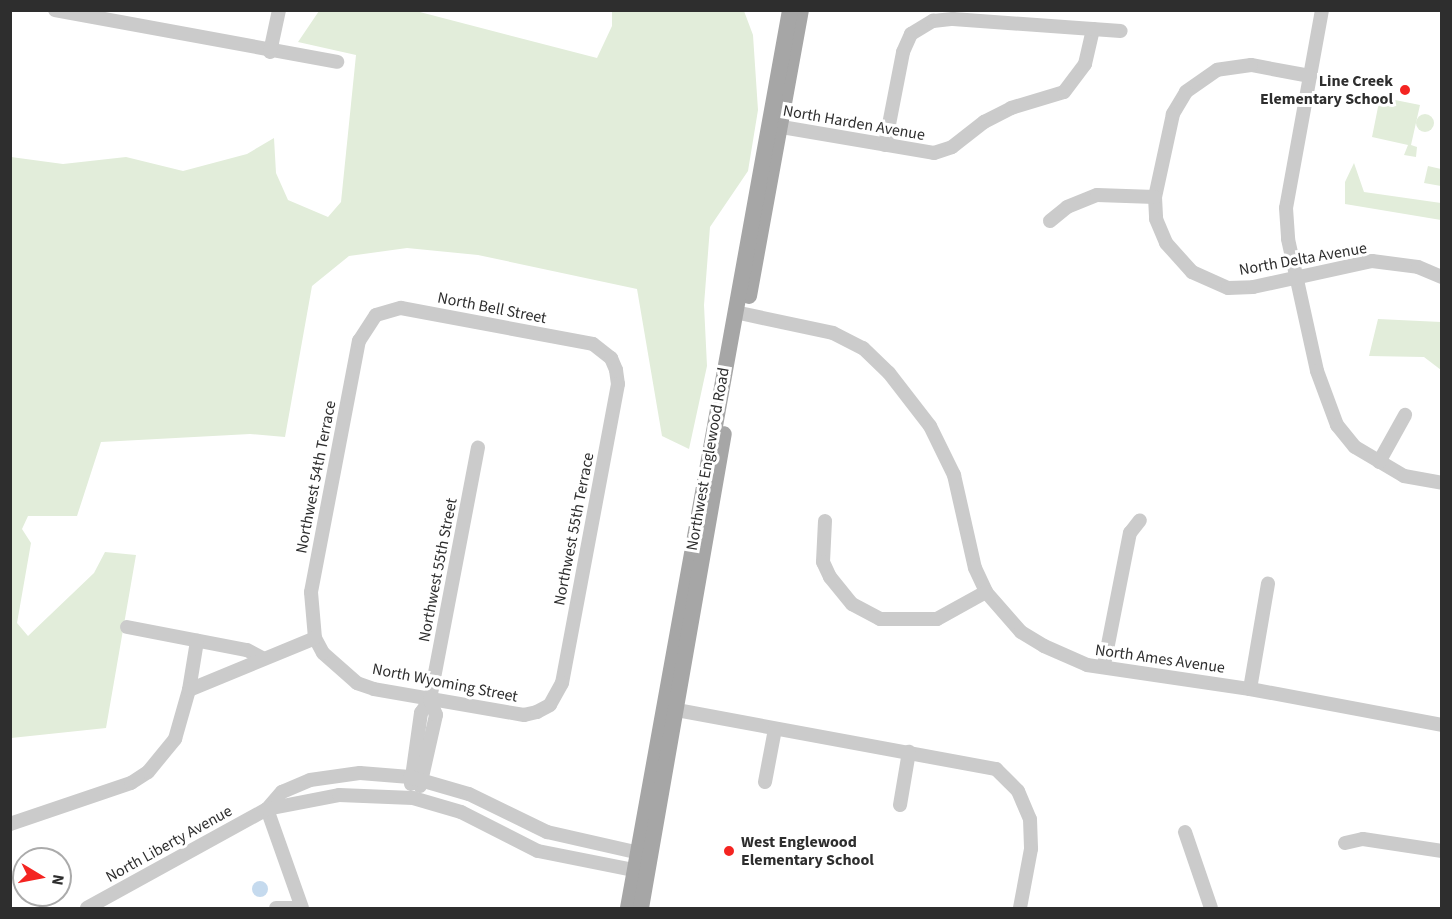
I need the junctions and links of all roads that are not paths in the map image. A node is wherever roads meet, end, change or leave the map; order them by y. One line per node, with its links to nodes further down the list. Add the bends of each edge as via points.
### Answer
1 (56, 10): 6 (street)
2 (279, 10): 10 (street)
3 (790, 10): 13 (main road, Northwest Englewood Road)
4 (801, 10): 13 (main road, Northwest Englewood Road)
5 (1322, 10): 12 (street)
6 (124, 17): 10 (street)
7 (1010, 17): 8 (street); 14 (street, via 933,21 911,34 903,52)
8 (1093, 29): 9 (street); 14 (street, North Harden Avenue, via 1085,64 1064,92 1011,108 984,122 952,147 934,153)
9 (1121, 31)
10 (270, 52): 11 (street)
11 (337, 62)
12 (1310, 76): 15 (street, via 1251,65 1216,70 1195,83 1173,114); 17 (street, via 1287,198 1288,239)
13 (774, 126): 14 (street, North Harden Avenue); 19 (main road, Northwest Englewood Road)
14 (885, 145)
15 (1155, 197): 16 (street, via 1097,195 1067,207); 17 (street, North Delta Avenue, via 1156,219 1166,243 1182,263 1203,279 1241,288)
16 (1050, 221)
17 (1297, 277): 18 (street, North Delta Avenue, via 1372,261 1418,267); 24 (street, via 1317,371 1337,425 1355,447)
18 (1442, 277)
19 (740, 313): 29 (street, North Ames Avenue, via 833,333 863,348 895,380 930,426 954,475 975,568); 39 (main road, Northwest Englewood Road)
20 (368, 324): 21 (street, North Bell Street, via 376,315 401,308 593,344); 31 (street, Northwest 54th Terrace, via 359,341 311,592)
21 (610, 358): 38 (street, Northwest 55th Terrace, via 618,384 562,683)
22 (1405, 415): 24 (street)
23 (478, 448): 37 (street, Northwest 55th Street)
24 (1379, 462): 25 (street, via 1404,476)
25 (1442, 483)
26 (1140, 520): 34 (street, via 1130,533)
27 (825, 521): 29 (street, via 823,562 830,577 852,604 880,619 937,619)
28 (1268, 585): 35 (street)
29 (986, 592): 34 (street, North Ames Avenue, via 1021,632 1087,665)
30 (127, 627): 32 (street)
31 (315, 638): 33 (street); 37 (street, North Wyoming Street, via 323,653 357,683)
32 (197, 641): 33 (street, via 247,650); 36 (street)
33 (262, 658): 36 (street)
34 (1104, 665): 35 (street, North Ames Avenue)
35 (1250, 689): 40 (street, North Ames Avenue)
36 (189, 690): 51 (street, via 175,739 148,772 122,787)
37 (430, 699): 38 (street, North Wyoming Street, via 524,715); 42 (street, Northwest 55th Street, via 421,713); 43 (street, Northwest 55th Street, via 436,715)
38 (550, 705)
39 (672, 709): 41 (street); 55 (main road, Northwest Englewood Road)
40 (1442, 725)
41 (775, 729): 44 (street); 47 (street)
42 (417, 736): 43 (street); 45 (street, Northwest 55th Street)
43 (432, 739): 46 (street, Northwest 55th Street)
44 (909, 752): 49 (street); 61 (street, via 996,769 1018,790 1032,833)
45 (410, 777): 46 (street, North Liberty Avenue); 48 (street, Northwest 55th Street); 50 (street, North Liberty Avenue, via 360,774 310,780 282,792)
46 (424, 780): 48 (street, Northwest 55th Street); 55 (street, North Liberty Avenue, via 487,802 547,832)
47 (765, 782)
48 (413, 798): 50 (street, North Liberty Avenue, via 339,795); 55 (street, North Liberty Avenue, via 461,812 538,851)
49 (900, 805)
50 (267, 809): 56 (street, North Liberty Avenue); 58 (street)
51 (10, 824)
52 (1185, 832): 62 (street)
53 (1345, 843): 54 (street, via 1363,839)
54 (1442, 851)
55 (643, 863): 59 (main road, Northwest Englewood Road); 60 (main road, Northwest Englewood Road)
56 (87, 909)
57 (276, 909): 58 (street)
58 (301, 909)
59 (628, 909)
60 (641, 909)
61 (1020, 909)
62 (1211, 909)

